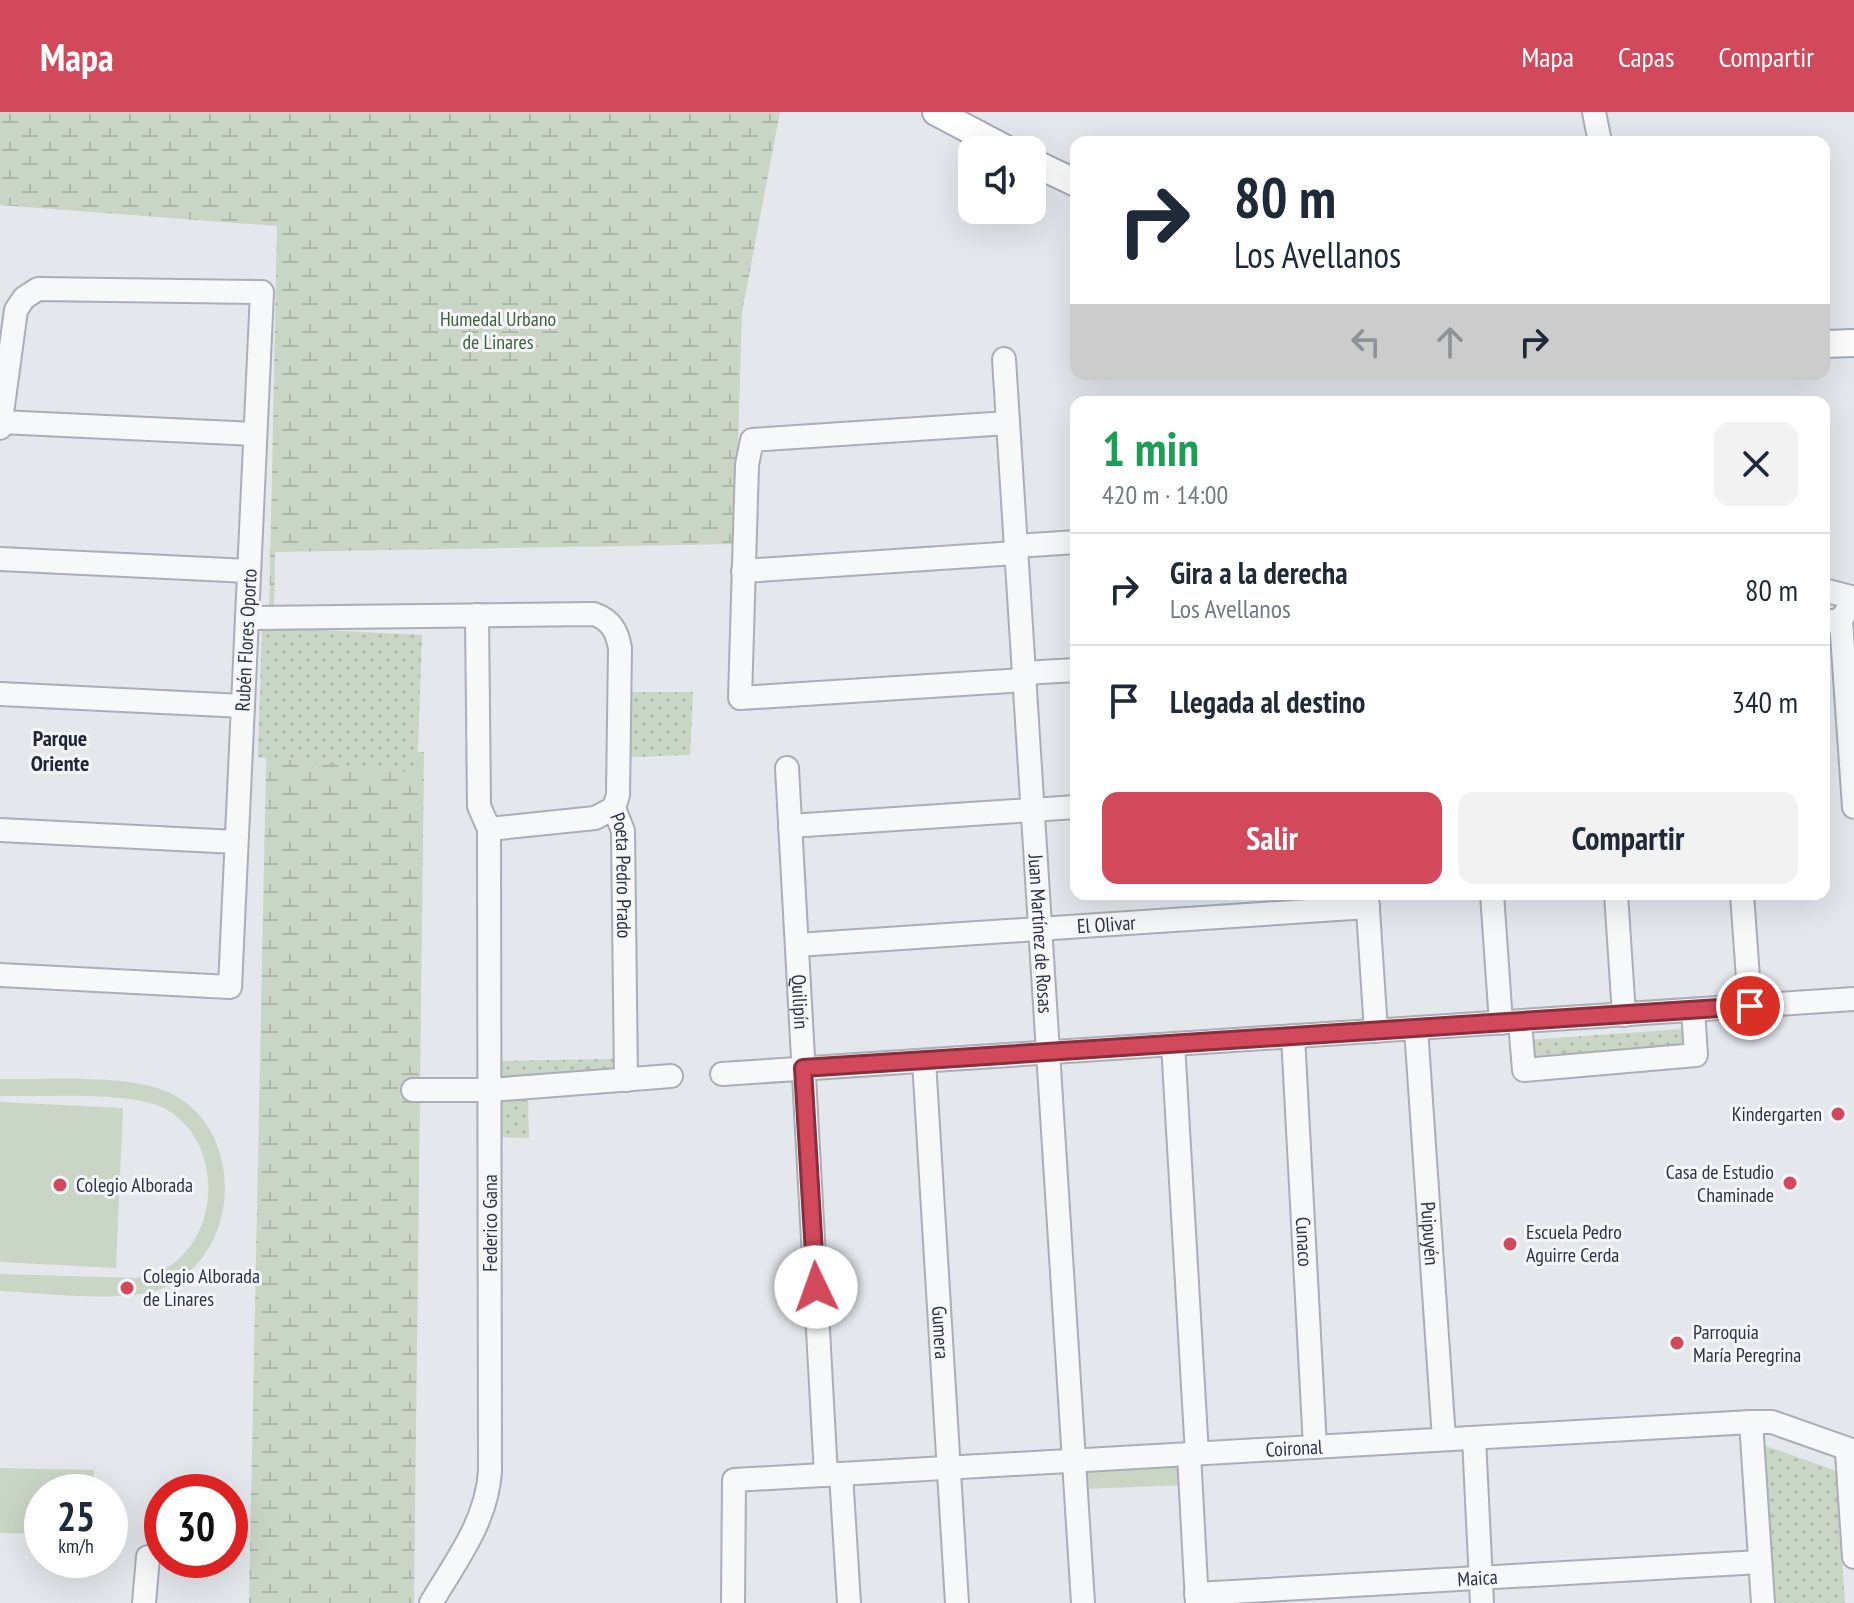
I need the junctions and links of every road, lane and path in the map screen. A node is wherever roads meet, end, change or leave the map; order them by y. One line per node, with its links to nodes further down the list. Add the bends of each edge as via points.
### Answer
1 (936, 112): 3 (main road)
2 (1594, 112): 4 (street)
3 (981, 136)
4 (1599, 136)
5 (1046, 169): 6 (main road)
6 (1070, 180)
7 (1854, 343): 8 (main road)
8 (1830, 344)
9 (1004, 359): 11 (street, Juan Martínez de Rosas)
10 (0, 422): 12 (street); 13 (street); 13 (street, Rubén Flores Oporto, via 16,310 29,294 48,287 262,292)
11 (1008, 423): 15 (street, Juan Martínez de Rosas); 18 (street, via 752,440)
12 (0, 428)
13 (255, 434): 17 (street, Rubén Flores Oporto)
14 (1070, 543): 15 (street)
15 (1016, 549): 18 (street); 25 (street, Juan Martínez de Rosas)
16 (0, 559): 17 (street)
17 (249, 571): 22 (street, Rubén Flores Oporto)
18 (743, 571): 25 (street, via 740,698)
19 (1830, 592): 20 (street)
20 (1854, 598): 23 (street)
21 (477, 615): 22 (street); 32 (street, Poeta Pedro Prado, via 594,614 618,633); 35 (street, Federico Gana, via 479,806)
22 (247, 618): 27 (street, Rubén Flores Oporto)
23 (1832, 621): 28 (street)
24 (1070, 671): 25 (street)
25 (1024, 677): 33 (street, Juan Martínez de Rosas)
26 (0, 694): 27 (street)
27 (243, 706): 37 (street, Rubén Flores Oporto)
28 (1851, 720): 31 (street)
29 (787, 768): 34 (street, Quilipín)
30 (1070, 807): 33 (street)
31 (1854, 807)
32 (614, 808): 35 (street, via 595,818); 59 (street, Poeta Pedro Prado, via 623,831)
33 (1033, 810): 34 (street); 42 (street, Juan Martínez de Rosas)
34 (790, 826): 43 (street, Quilipín)
35 (489, 829): 61 (street, Federico Gana)
36 (0, 830): 37 (street)
37 (236, 842): 44 (street, Rubén Flores Oporto, via 230,987)
38 (1493, 900): 49 (street)
39 (1616, 900): 48 (street)
40 (1742, 900): 46 (street)
41 (1368, 901): 42 (street, El Olivar); 51 (street)
42 (1040, 929): 43 (street, El Olivar); 54 (street, Juan Martínez de Rosas)
43 (797, 945): 56 (street, Quilipín)
44 (0, 975)
45 (1854, 999): 46 (street)
46 (1750, 1006): 47 (street)
47 (1693, 1010): 48 (street); 49 (street, via 1696,1055 1524,1070)
48 (1624, 1015): 49 (street)
49 (1510, 1023): 50 (street)
50 (1416, 1028): 51 (street); 64 (street, Puipuyén)
51 (1376, 1031): 52 (street)
52 (1293, 1036): 53 (street); 65 (street, Cunaco)
53 (1173, 1044): 54 (street); 67 (street)
54 (1048, 1052): 55 (street); 68 (street, Juan Martínez de Rosas)
55 (924, 1061): 56 (street); 69 (street, Gumera)
56 (803, 1068): 57 (street); 70 (street, Quilipín)
57 (722, 1074)
58 (671, 1076): 59 (street)
59 (626, 1080): 61 (street)
60 (413, 1090): 61 (street)
61 (490, 1090): 77 (street, Federico Gana, via 489,1485 480,1520)
62 (1751, 1422): 63 (street, Coironal); 66 (street, Coironal, via 1772,1422); 72 (street)
63 (1474, 1438): 64 (street, Coironal); 73 (street)
64 (1444, 1439): 65 (street, Coironal)
65 (1315, 1447): 67 (street, Coironal)
66 (1851, 1452): 71 (street)
67 (1193, 1454): 68 (street, Coironal); 75 (street)
68 (1074, 1461): 69 (street, Coironal); 81 (street, Juan Martínez de Rosas)
69 (949, 1468): 70 (street, Coironal); 80 (street, Gumera)
70 (834, 1474): 78 (street, Coironal, via 734,1480); 79 (street, Quilipín)
71 (1854, 1557)
72 (1760, 1562): 73 (street, Maica); 83 (street)
73 (1480, 1577): 75 (street, Maica); 82 (street)
74 (146, 1578): 76 (street)
75 (1196, 1598)
76 (144, 1603)
77 (431, 1603)
78 (733, 1603)
79 (849, 1603)
80 (957, 1603)
81 (1083, 1603)
82 (1482, 1603)
83 (1763, 1603)

